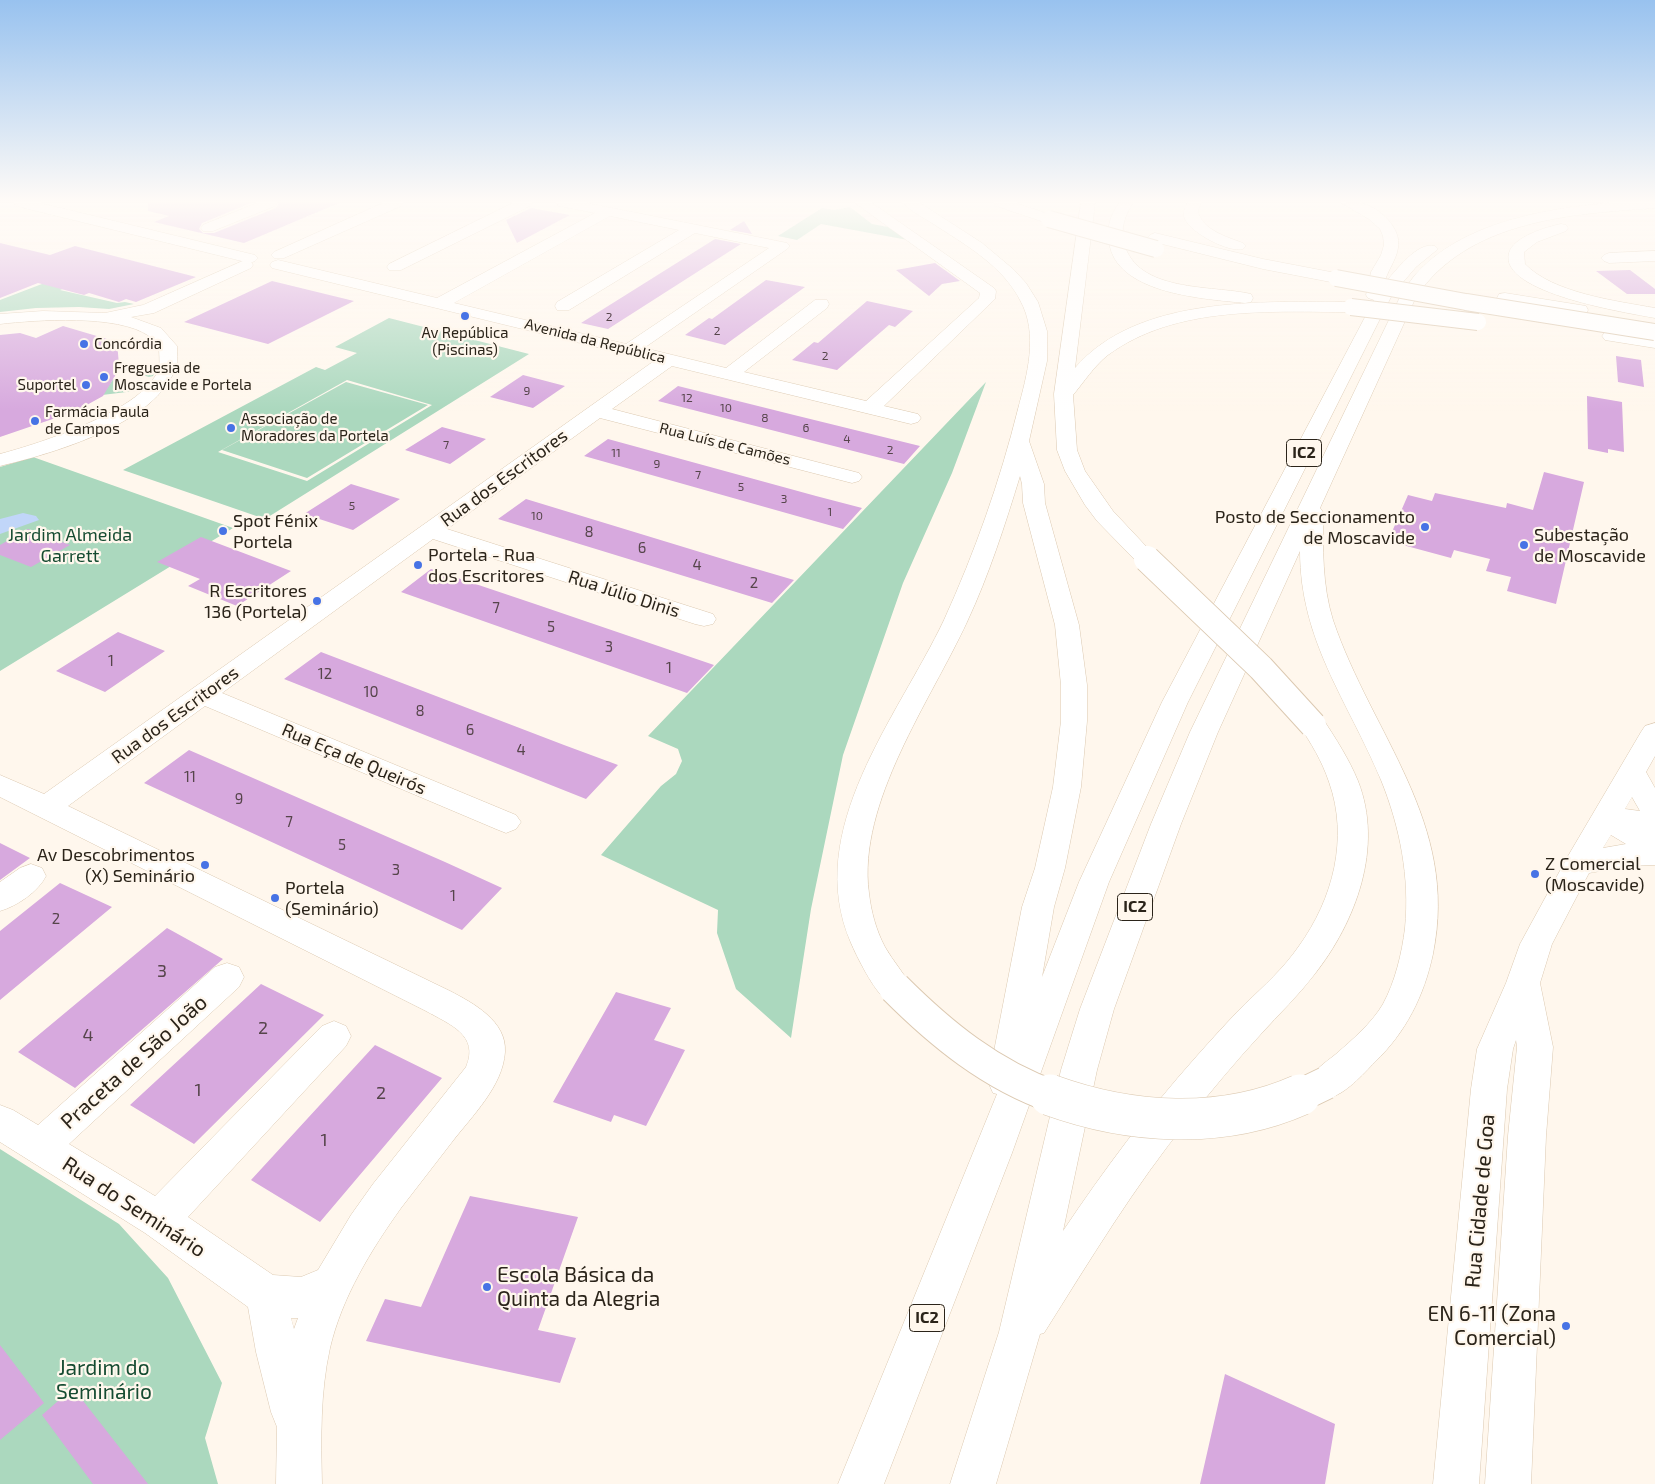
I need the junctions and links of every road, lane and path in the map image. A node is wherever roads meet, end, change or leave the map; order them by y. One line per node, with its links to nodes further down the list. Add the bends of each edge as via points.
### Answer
1 (232, 272): 23 (main road, via 148,309)
2 (241, 272): 26 (main road, via 159,312)
3 (324, 272): 18 (main road, Avenida da República)
4 (497, 272): 18 (main road)
5 (619, 272): 20 (main road)
6 (743, 272): 31 (main road)
7 (962, 272): 35 (main road, via 988,291 987,299)
8 (1007, 272): 38 (main road, via 1030,301 1040,350)
9 (1079, 272): 34 (main road)
10 (1136, 272): 21 (main road, via 1171,287 1200,292)
11 (1301, 272): 17 (main road, bridge)
12 (1317, 272): 17 (main road)
13 (1380, 272): 27 (main road)
14 (1403, 272): 27 (main road, IC2, via 1385,294)
15 (1427, 272): 41 (main road, IC2, via 1408,297)
16 (1523, 272): 22 (main road, via 1580,296)
17 (1336, 279): 25 (main road); 28 (main road, bridge); 29 (main road)
18 (439, 304): 31 (main road, Avenida da República)
19 (821, 304): 33 (main road)
20 (563, 306)
21 (1351, 307): 29 (main road, bridge); 34 (main road, via 1260,308 1177,319 1127,337 1101,352)
22 (1655, 313)
23 (107, 317): 24 (main road, via 62,314); 26 (main road)
24 (0, 318)
25 (1655, 322)
26 (145, 328): 39 (main road, via 165,343 170,359 164,376 147,396 82,434)
27 (1367, 332): 63 (main road, IC2, via 1175,702 1094,882)
28 (1655, 332)
29 (1611, 336): 30 (main road)
30 (1655, 343)
31 (629, 350): 32 (main road, Avenida da República)
32 (669, 359): 33 (main road, Avenida da República); 36 (main road, Rua dos Escritores)
33 (730, 374): 35 (main road, Avenida da República)
34 (1063, 394): 67 (main road, bridge, via 1068,450 1084,488 1105,516 1260,668 1312,725 1338,766 1350,799 1354,827 1351,866 1341,901 1310,956 1198,1081 1138,1155)
35 (870, 408): 37 (main road, Avenida da República)
36 (597, 411): 40 (main road, Rua Luís de Camões); 42 (main road, Rua dos Escritores)
37 (911, 418)
38 (1020, 440): 41 (main road, bridge, via 986,550 865,805 854,846 852,881 858,916 873,955 895,988 920,1015 962,1049 999,1072 1039,1092 1088,1109 1137,1118 1189,1120 1251,1112 1295,1098 1326,1083 1372,1042 1396,1013 1412,976 1420,942 1423,900 1419,858 1396,782 1345,679 1320,619 1312,582); 63 (main road, via 1067,625 1073,669 1074,721 1067,788 1050,868 1038,906)
39 (0, 460)
40 (852, 477)
41 (1312, 502): 67 (main road, IC2, via 1200,740 1097,1008 1079,1070)
42 (430, 532): 43 (main road, Rua Júlio Dinis); 44 (main road, Rua dos Escritores)
43 (704, 620)
44 (202, 695): 48 (main road, Rua dos Escritores); 51 (main road, Rua Eça de Queirós)
45 (1655, 732): 46 (main road, Rua Cidade de Goa)
46 (1632, 773): 49 (main road); 50 (main road, Rua Cidade de Goa)
47 (0, 785): 48 (main road)
48 (46, 807): 65 (main road, via 438,1001 481,1030 488,1042 488,1053 480,1077 369,1220)
49 (1655, 812)
50 (1606, 817): 52 (main road); 53 (main road); 55 (main road, Rua Cidade de Goa)
51 (506, 822)
52 (1655, 825)
53 (1655, 850)
54 (1655, 854): 55 (main road)
55 (1579, 864): 59 (main road, Rua Cidade de Goa, via 1536,944)
56 (31, 876): 57 (main road)
57 (0, 899)
58 (227, 978): 62 (main road, Praceta de São João)
59 (1523, 983): 72 (main road, Rua Cidade de Goa, via 1495,1049 1489,1089); 73 (main road, Rua Cidade de Goa, via 1535,1047)
60 (334, 1036): 64 (main road)
61 (0, 1122): 62 (main road, Rua do Seminário)
62 (40, 1147): 64 (main road, Rua do Seminário)
63 (993, 1153): 70 (main road, IC2)
64 (158, 1220): 66 (main road, Rua do Seminário)
65 (334, 1284): 66 (main road, via 302,1298); 68 (main road, via 314,1330 303,1377)
66 (266, 1295): 68 (main road)
67 (1020, 1332): 71 (main road, IC2)
68 (299, 1435): 69 (main road)
69 (299, 1484)
70 (861, 1484)
71 (973, 1484)
72 (1456, 1484)
73 (1508, 1484)

